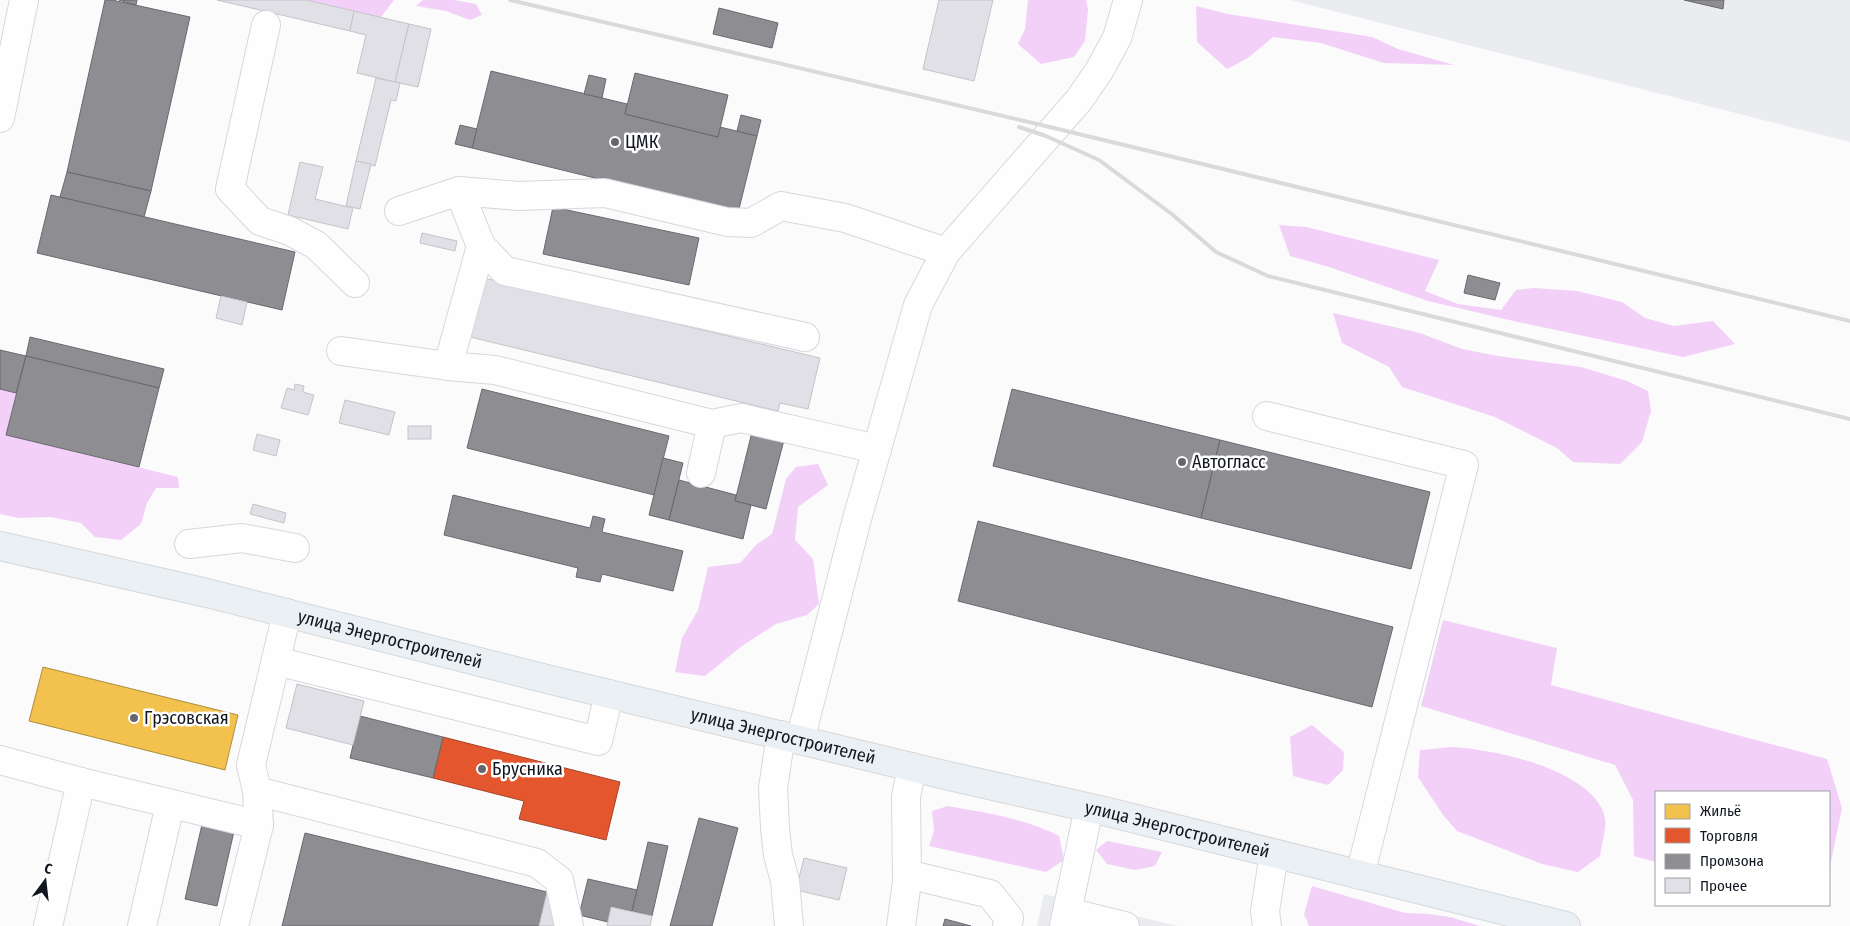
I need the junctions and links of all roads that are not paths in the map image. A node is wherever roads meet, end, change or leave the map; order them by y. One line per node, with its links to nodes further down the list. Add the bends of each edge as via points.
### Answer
1 (24, 0): 4 (lane)
2 (1128, 0): 8 (lane, via 1117,38 1079,100)
3 (266, 25): 9 (lane, via 230,189 260,221 290,231 316,245)
4 (0, 118)
5 (459, 191): 6 (lane); 7 (lane); 8 (lane, via 518,196 605,193 727,222 751,222 781,206 845,218)
6 (399, 211)
7 (481, 246): 10 (lane, via 505,271); 12 (lane)
8 (946, 252): 15 (lane, via 918,305)
9 (355, 283)
10 (805, 337)
11 (341, 351): 12 (lane)
12 (448, 366): 14 (lane, via 496,370)
13 (1267, 416): 33 (lane, via 1464,465)
14 (712, 424): 15 (lane, via 741,418); 16 (lane)
15 (876, 449): 23 (lane)
16 (701, 472)
17 (189, 544): 19 (lane, via 242,538)
18 (0, 546): 20 (main road, улица Энергостроителей)
19 (295, 548)
20 (287, 613): 21 (lane); 22 (main road, улица Энергостроителей)
21 (276, 661): 22 (lane, via 598,741); 27 (lane, via 251,765)
22 (609, 694): 23 (main road, улица Энергостроителей)
23 (791, 738): 25 (main road, улица Энергостроителей); 40 (lane, via 773,788 778,855 785,881)
24 (0, 760): 26 (lane)
25 (912, 767): 29 (main road, улица Энергостроителей); 32 (lane, via 906,797)
26 (81, 782): 28 (lane); 36 (lane)
27 (257, 791): 30 (lane); 39 (lane, via 537,862 559,880)
28 (170, 805): 30 (lane); 37 (lane)
29 (1089, 808): 31 (main road, улица Энергостроителей); 34 (lane)
30 (259, 825): 38 (lane)
31 (1274, 854): 33 (main road, улица Энергостроителей); 44 (lane, via 1265,911)
32 (907, 874): 41 (lane); 42 (lane, via 990,894 1009,918)
33 (1360, 875): 35 (main road, улица Энергостроителей)
34 (1066, 919): 43 (lane)
35 (1552, 924)
36 (48, 926)
37 (142, 926)
38 (234, 926)
39 (569, 926)
40 (789, 926)
41 (901, 926)
42 (1007, 926)
43 (1125, 926)
44 (1267, 926)

